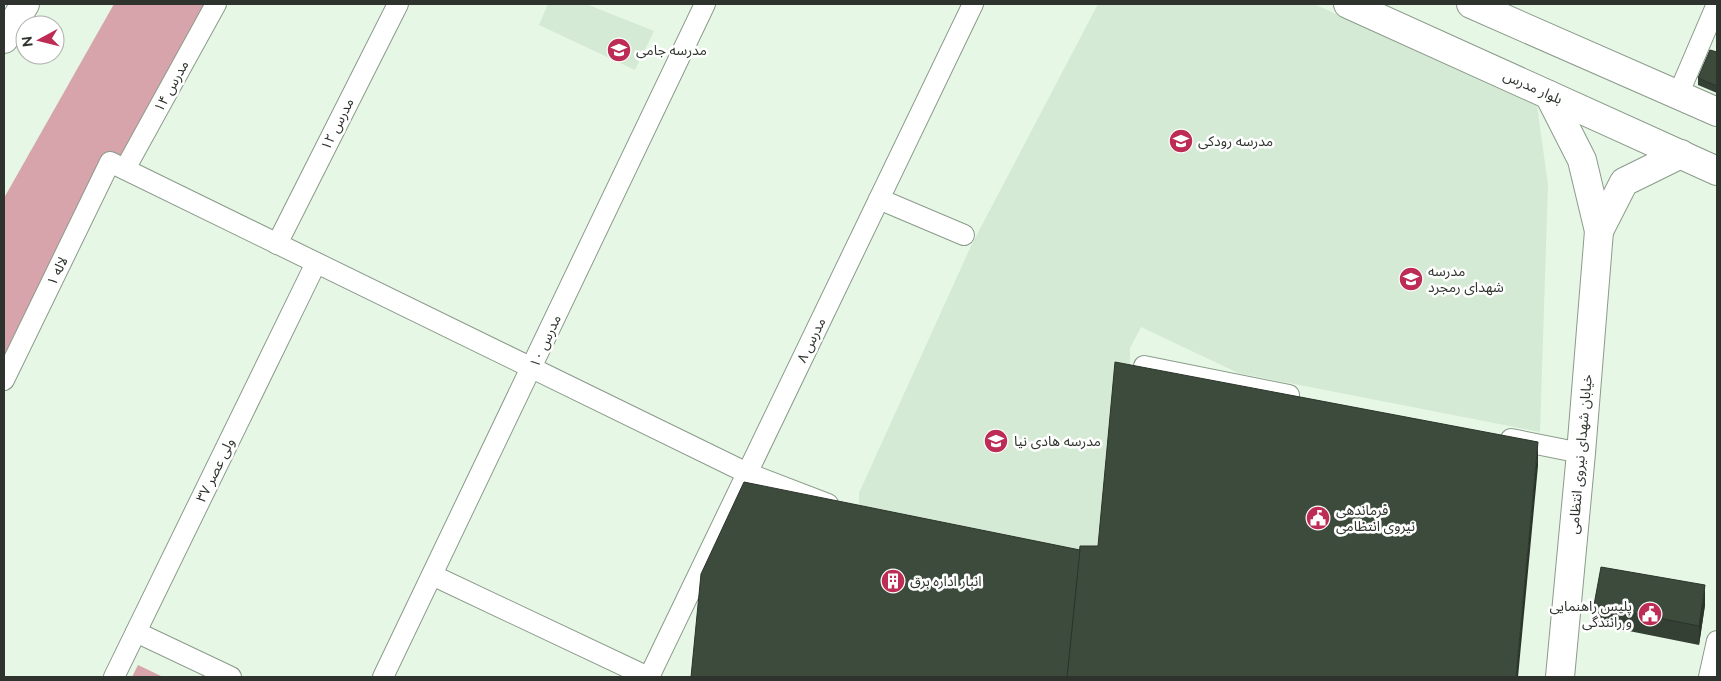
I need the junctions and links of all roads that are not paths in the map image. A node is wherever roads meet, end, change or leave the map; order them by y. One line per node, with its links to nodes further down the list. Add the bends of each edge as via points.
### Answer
1 (25, 4): 9 (main road)
2 (216, 4): 14 (street, مدرس ۱۴)
3 (398, 4): 19 (street, مدرس ۱۲)
4 (705, 4): 22 (street, مدرس ۱۰)
5 (973, 4): 16 (street, مدرس ۸)
6 (1348, 4): 10 (main road, بلوار مدرس)
7 (1717, 4): 11 (street)
8 (1478, 5): 11 (main road)
9 (4, 39)
10 (1549, 95): 13 (main road, بلوار مدرس); 17 (main road, via 1582,160)
11 (1678, 95): 12 (main road)
12 (1717, 112)
13 (1681, 154): 15 (main road, بلوار مدرس); 17 (main road, via 1624,182)
14 (118, 165): 19 (street); 23 (street, لاله ۱)
15 (1717, 171)
16 (879, 199): 18 (street); 27 (street, مدرس ۸)
17 (1599, 231): 26 (main road, خیابان شهدای نیروی انتظامی)
18 (964, 236)
19 (277, 244): 20 (street)
20 (316, 263): 22 (street); 30 (street, ولی عصر ۳۷)
21 (1144, 366): 24 (street)
22 (532, 368): 27 (street); 29 (street, مدرس ۱۰)
23 (4, 380)
24 (1309, 399)
25 (1494, 436): 26 (street)
26 (1581, 453): 36 (main road, خیابان شهدای نیروی انتظامی)
27 (748, 472): 28 (street); 35 (street, مدرس ۸)
28 (843, 510)
29 (432, 575): 34 (street, مدرس ۱۰); 35 (street)
30 (136, 632): 32 (street, ولی عصر ۳۷); 33 (street)
31 (1717, 641): 37 (street)
32 (114, 677)
33 (231, 677)
34 (383, 677)
35 (649, 677)
36 (1560, 677)
37 (1709, 677)

